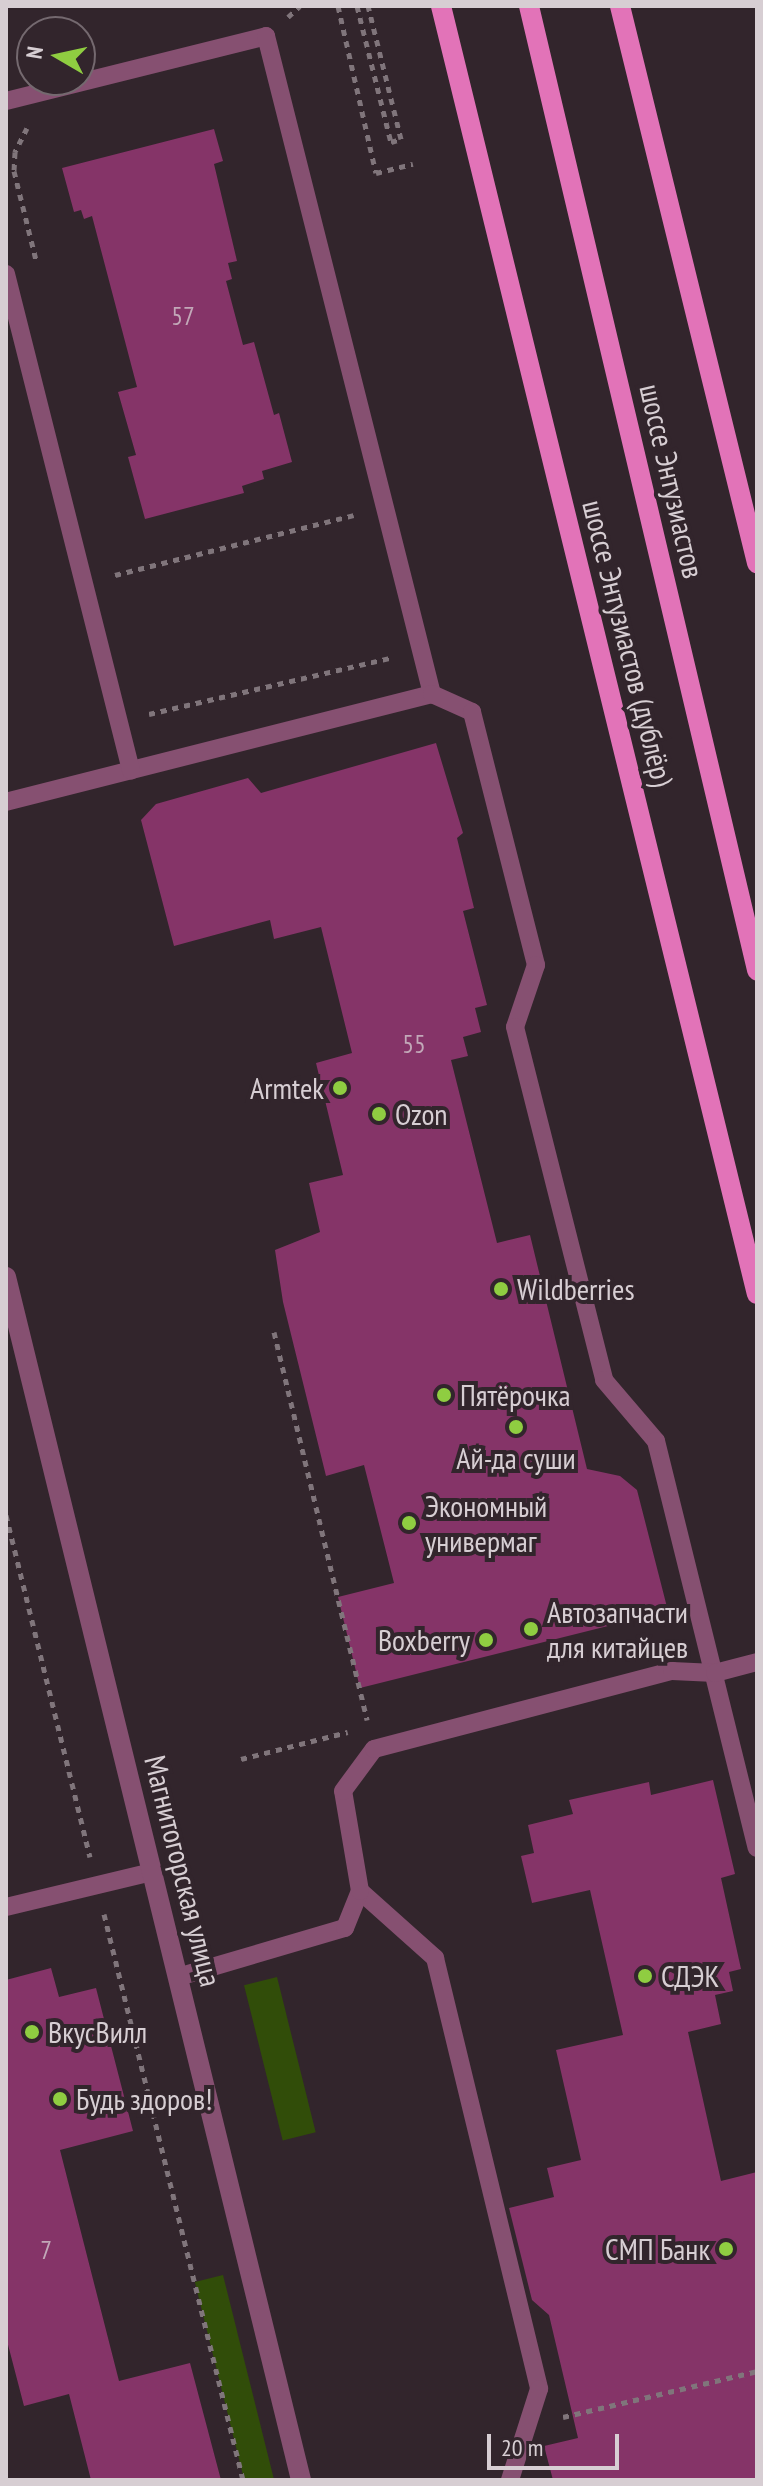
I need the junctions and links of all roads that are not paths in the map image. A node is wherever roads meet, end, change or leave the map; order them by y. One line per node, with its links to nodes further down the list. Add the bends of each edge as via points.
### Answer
1 (441, 6): 12 (main road, шоссе Энтузиастов (дублёр))
2 (529, 6): 10 (main road, шоссе Энтузиастов)
3 (620, 6): 6 (main road, шоссе Энтузиастов)
4 (6, 101): 7 (lane, via 266,36)
5 (6, 274): 8 (lane)
6 (757, 563)
7 (432, 694): 8 (lane); 14 (lane, via 472,712 536,965 515,1027 604,1380 656,1441)
8 (131, 770): 9 (lane)
9 (6, 802)
10 (757, 970)
11 (6, 1277): 16 (street, Магнитогорская улица)
12 (757, 1294)
13 (757, 1662): 14 (lane)
14 (715, 1673): 15 (lane); 17 (lane, via 672,1671 374,1749 343,1791)
15 (757, 1848)
16 (152, 1872): 18 (lane); 19 (street, Магнитогорская улица)
17 (360, 1891): 19 (lane, via 345,1928); 21 (lane, via 435,1958 539,2389)
18 (6, 1907)
19 (178, 1977): 20 (street, Магнитогорская улица)
20 (301, 2480)
21 (510, 2480)

